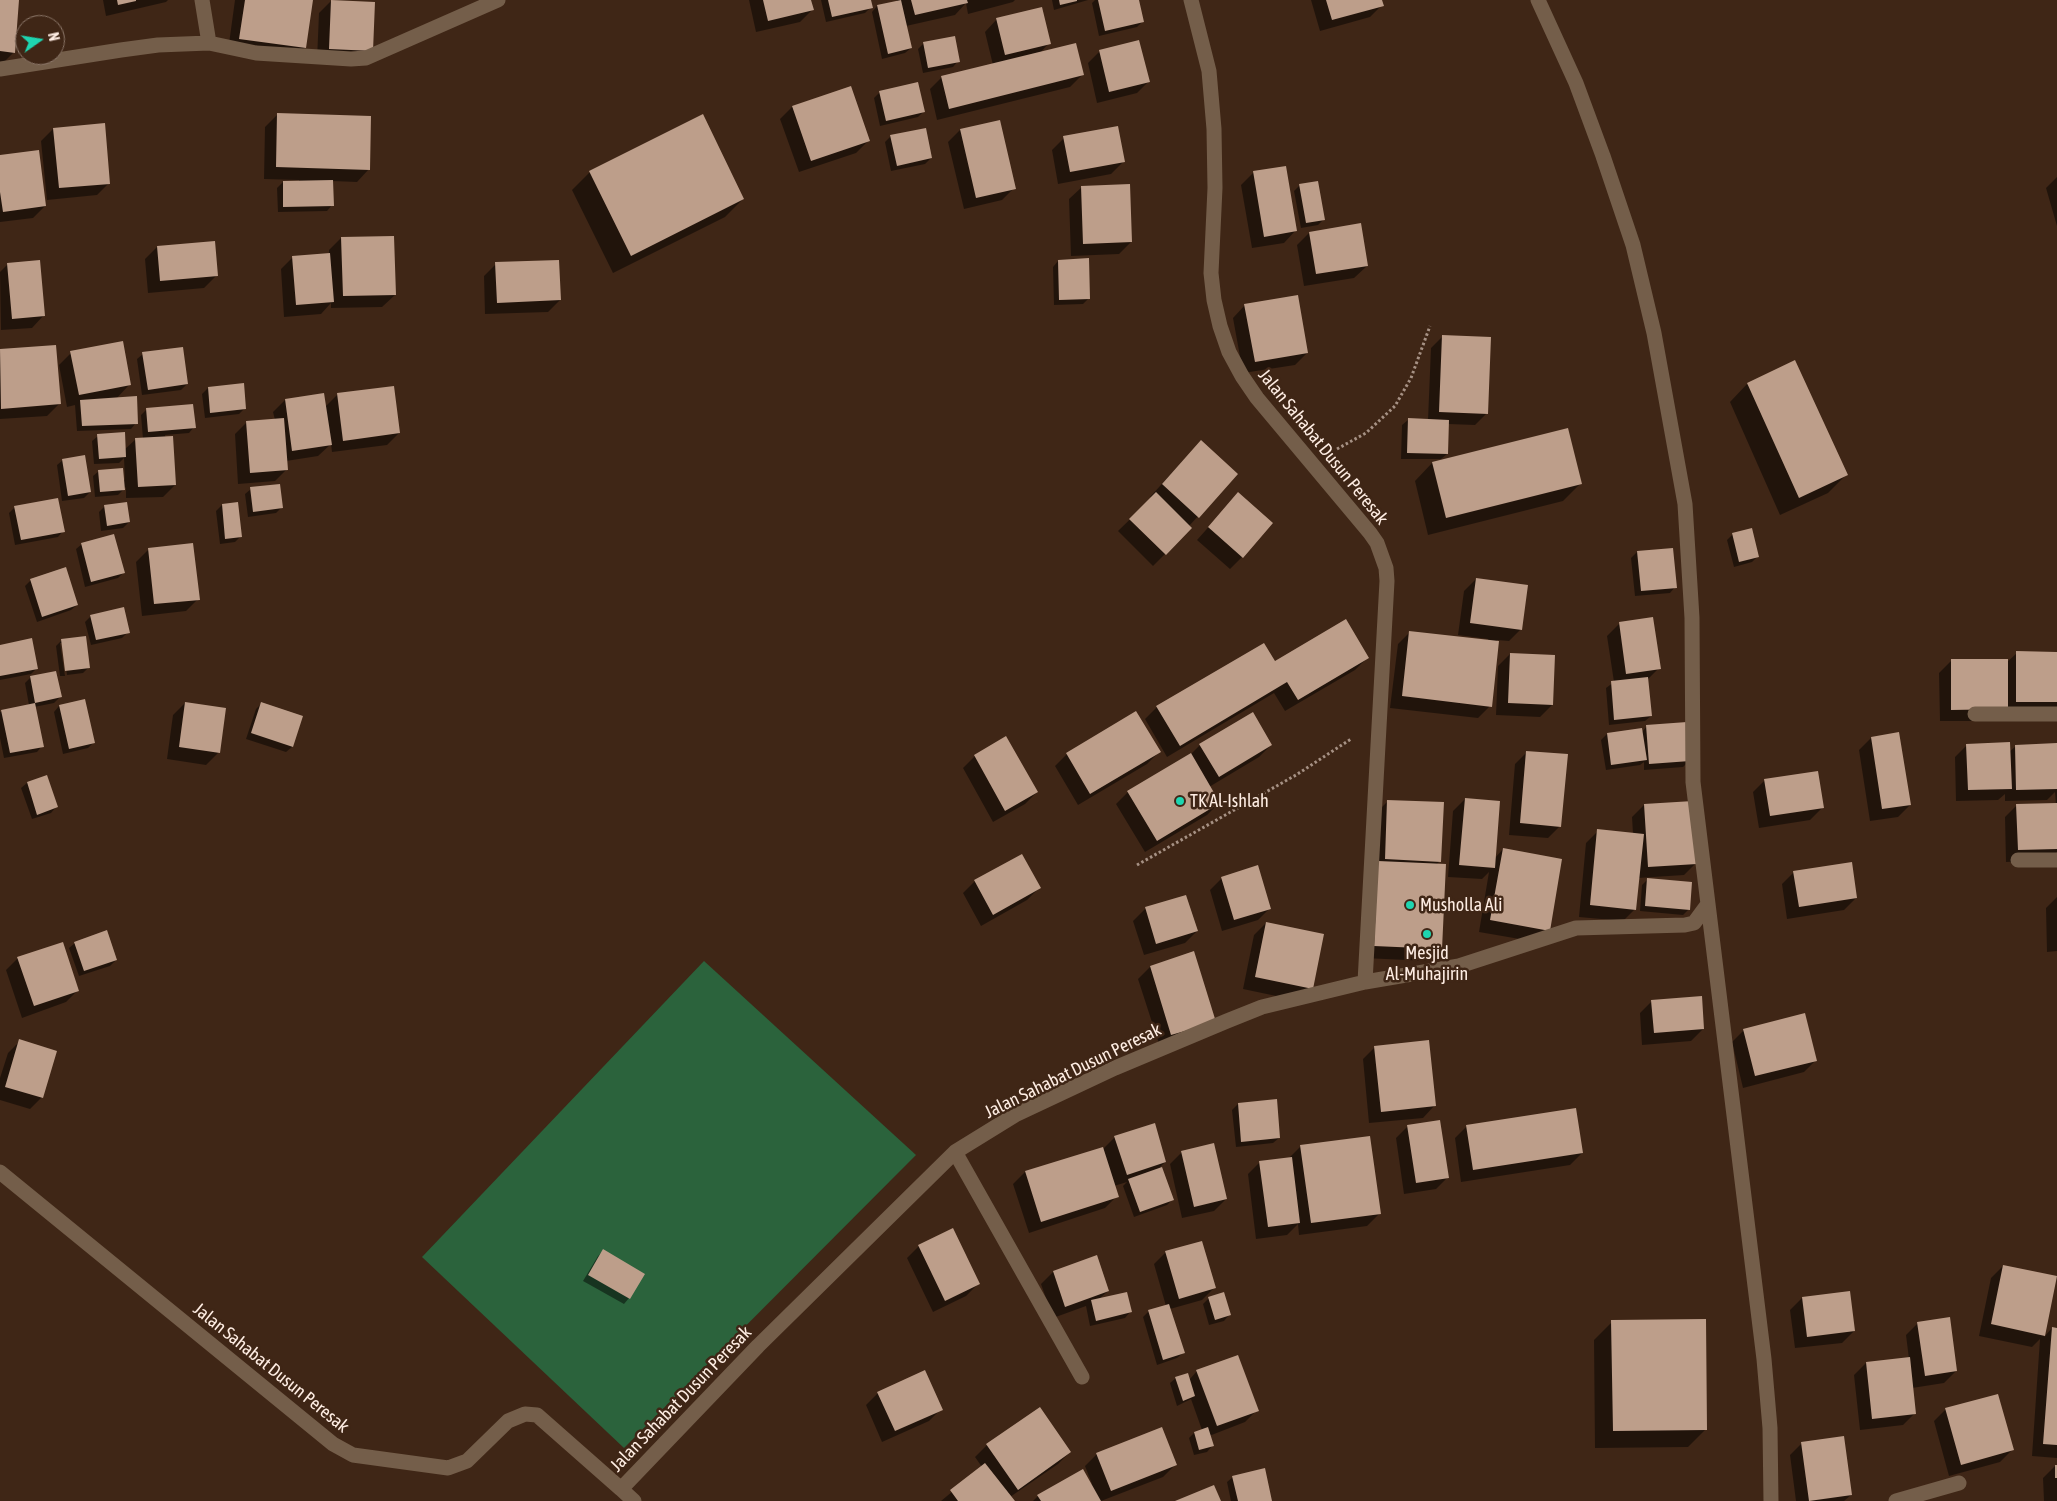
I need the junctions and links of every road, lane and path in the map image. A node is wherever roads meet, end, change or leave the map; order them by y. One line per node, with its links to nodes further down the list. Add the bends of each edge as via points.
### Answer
1 (202, 0): 5 (street)
2 (498, 0): 5 (street, via 366,58 256,53)
3 (1191, 0): 8 (street, Jalan Sahabat Dusun Peresak, via 1211,90 1215,188 1211,273 1220,326 1242,376)
4 (1538, 0): 15 (street, via 1576,83 1603,156 1633,245 1654,333 1685,504 1692,618 1693,782)
5 (209, 43): 6 (street, via 158,45)
6 (0, 69)
7 (1430, 326): 8 (path, via 1411,378 1395,406 1366,433)
8 (1312, 463): 11 (street, Jalan Sahabat Dusun Peresak, via 1370,533 1386,568)
9 (1975, 714): 10 (street)
10 (2057, 714)
11 (1379, 720): 14 (path, via 1296,775); 16 (street, Jalan Sahabat Dusun Peresak)
12 (2018, 860): 13 (street)
13 (2057, 860)
14 (1137, 865)
15 (1708, 904): 16 (street, Jalan Sahabat Dusun Peresak, via 1694,922 1684,925 1576,928 1459,966); 23 (street, via 1764,1359 1770,1428)
16 (1365, 982): 17 (street, Jalan Sahabat Dusun Peresak, via 1262,1007 1227,1021 1015,1115)
17 (955, 1152): 19 (street); 21 (street, Jalan Sahabat Dusun Peresak, via 758,1346)
18 (0, 1172): 21 (street, Jalan Sahabat Dusun Peresak, via 333,1444 353,1455 448,1468 467,1461 508,1421 525,1414 537,1415)
19 (1082, 1377)
20 (1959, 1483): 24 (street)
21 (622, 1489): 22 (street)
22 (634, 1501)
23 (1771, 1501)
24 (1896, 1501)

